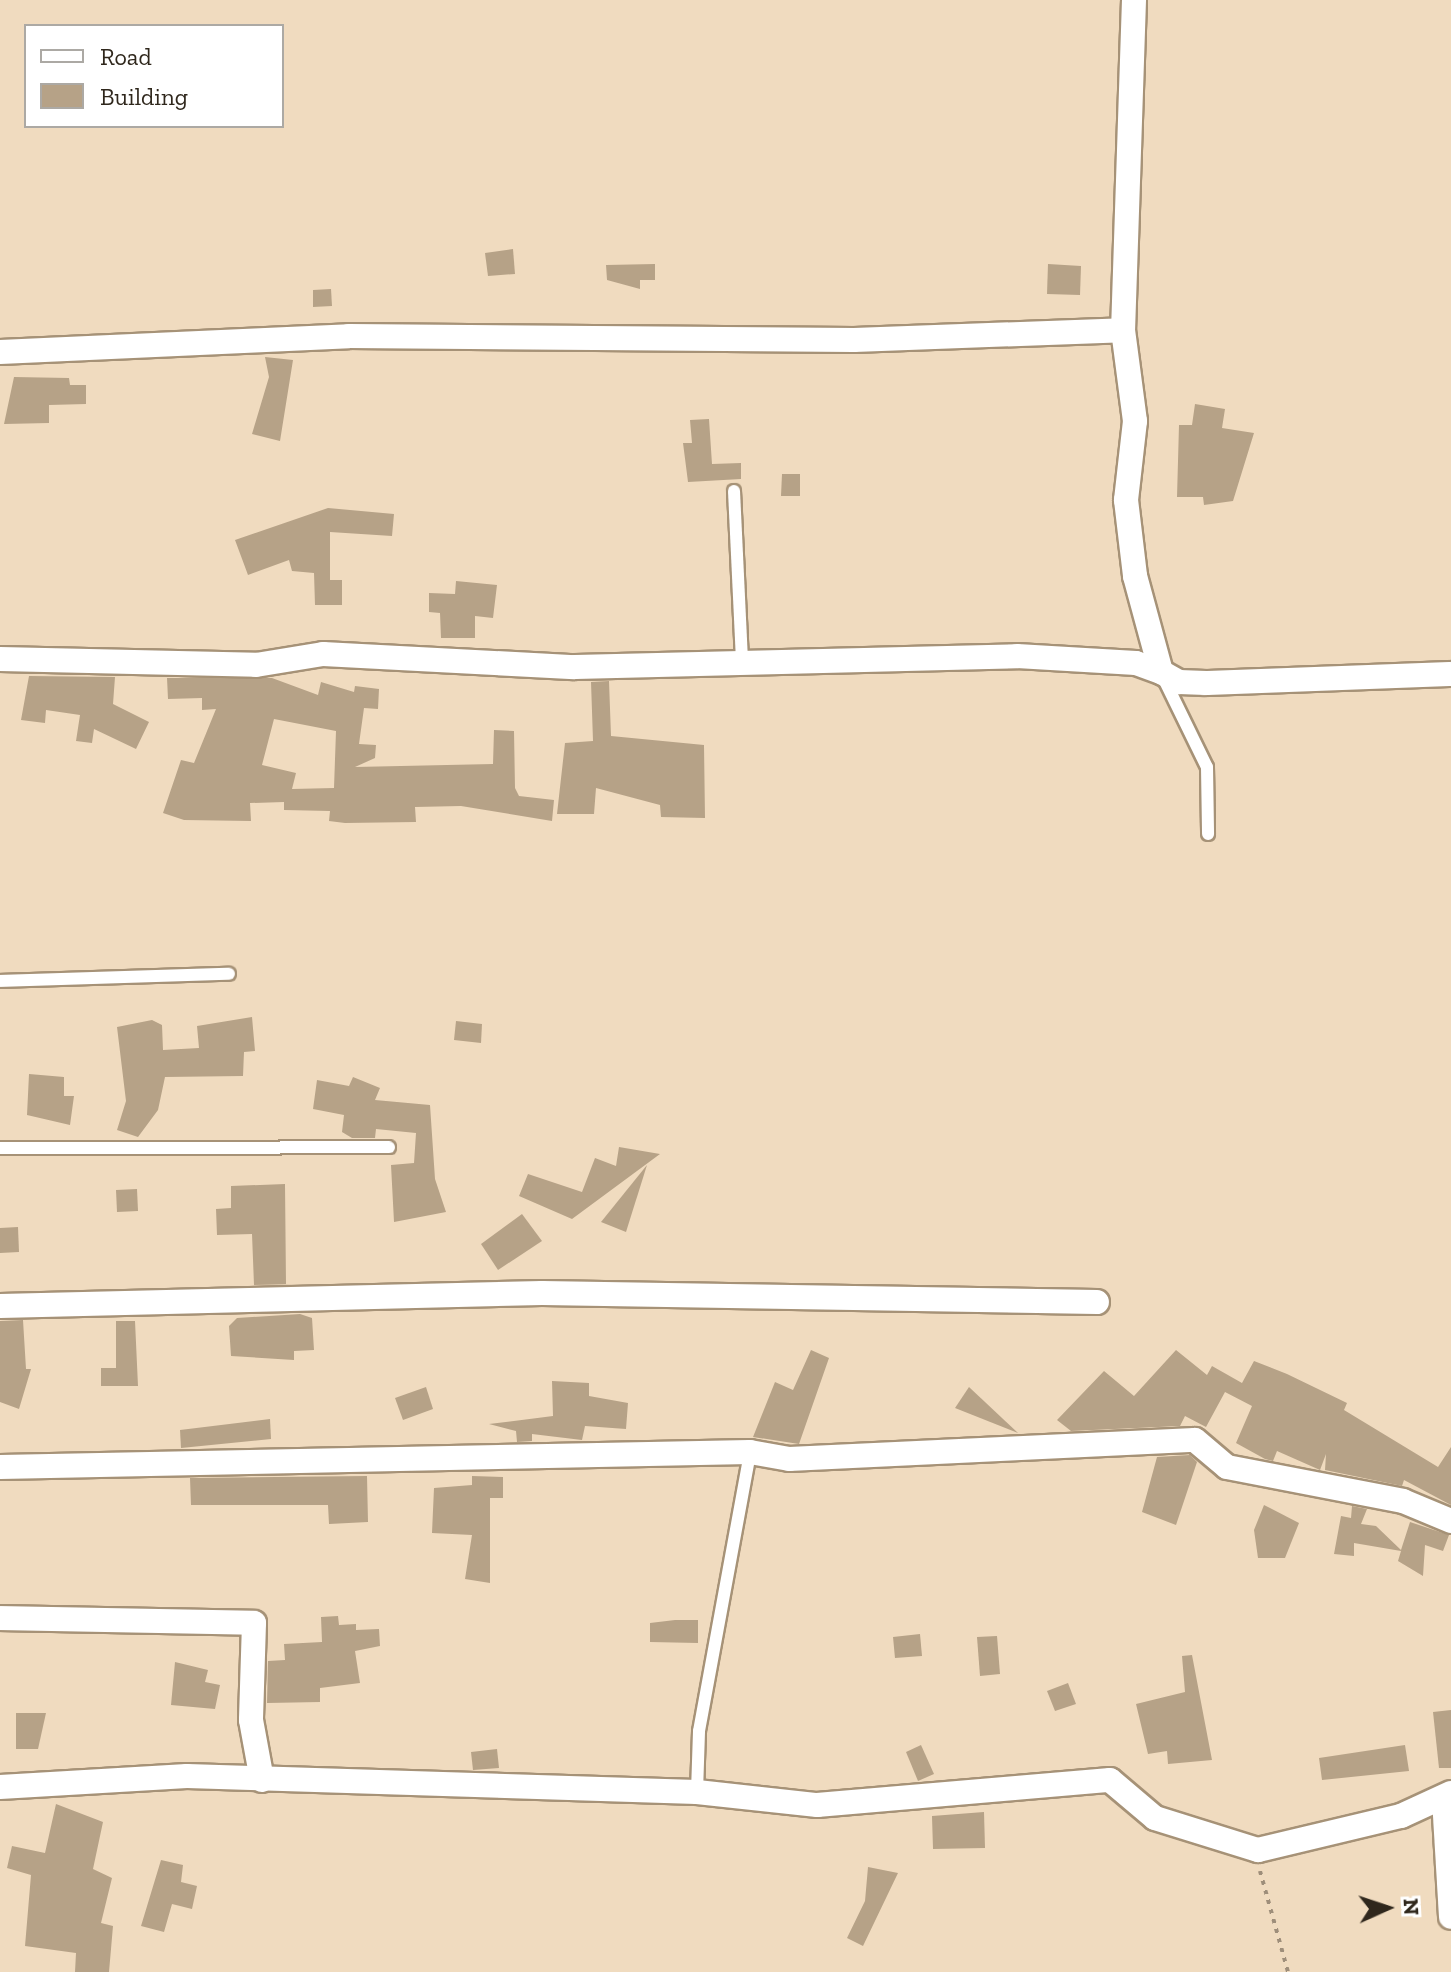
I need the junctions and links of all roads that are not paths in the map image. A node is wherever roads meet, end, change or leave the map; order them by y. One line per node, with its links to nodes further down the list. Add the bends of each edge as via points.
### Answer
1 (1134, 0): 2 (street)
2 (1123, 330): 3 (street, via 854,340 349,336); 7 (street, via 1135,421 1126,500 1135,576)
3 (0, 352)
4 (734, 491): 6 (lane)
5 (0, 659): 6 (street, via 256,665 323,654 575,667)
6 (742, 660): 7 (street, via 1017,656 1136,663)
7 (1161, 672): 8 (street, via 1179,682 1206,683); 9 (lane, via 1207,767)
8 (1451, 674)
9 (1208, 834)
10 (229, 974): 11 (lane)
11 (0, 981)
12 (389, 1147): 13 (lane)
13 (0, 1148)
14 (1097, 1302): 15 (street, via 542,1293)
15 (0, 1306)
16 (750, 1452): 17 (street); 18 (street, via 789,1459 1195,1440 1227,1467 1403,1501); 22 (lane, via 699,1731)
17 (0, 1467)
18 (1451, 1521)
19 (0, 1618): 20 (street, via 254,1623 251,1720)
20 (262, 1780): 21 (street, via 187,1776); 22 (street)
21 (0, 1787)
22 (697, 1792): 23 (street, via 817,1805 1110,1780 1155,1818 1258,1850)
23 (1448, 1796): 24 (street)
24 (1451, 1917)

